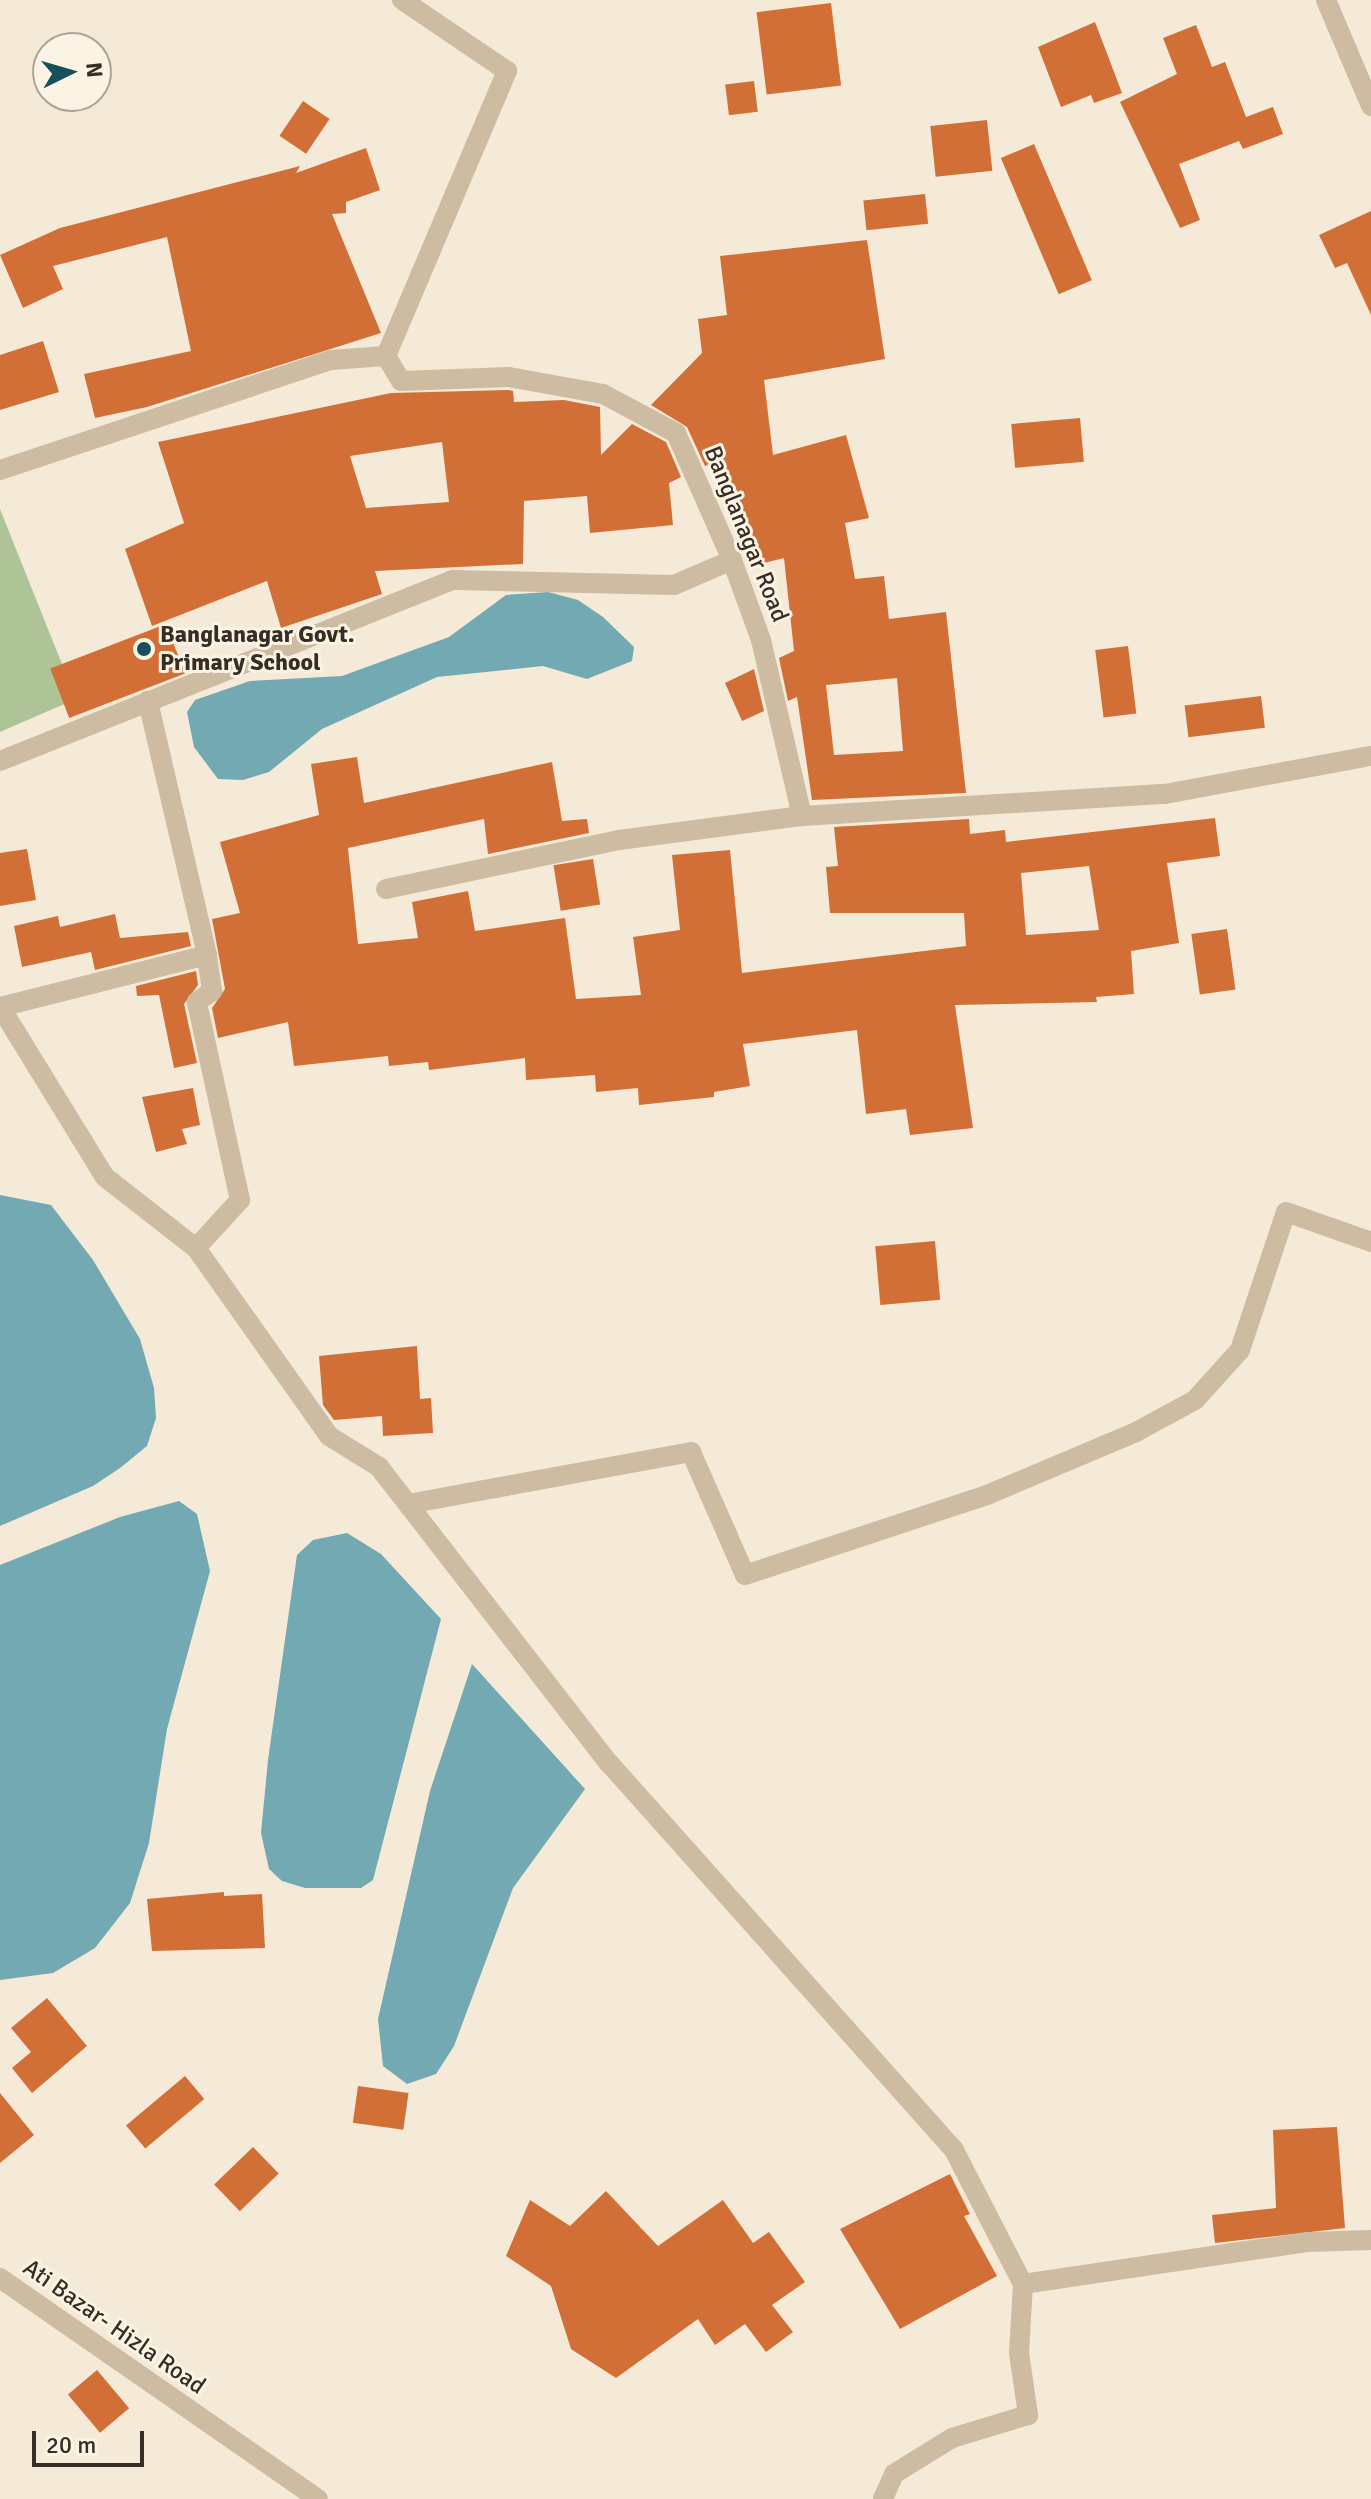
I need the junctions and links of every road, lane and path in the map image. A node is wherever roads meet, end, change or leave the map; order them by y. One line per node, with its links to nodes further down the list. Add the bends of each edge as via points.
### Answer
1 (402, 0): 4 (street, via 507,71)
2 (1326, 0): 3 (street)
3 (1371, 106)
4 (386, 356): 5 (street, via 331,360); 6 (street, Banglanagar Road, via 401,381 509,377 603,394 676,433)
5 (0, 470)
6 (732, 560): 7 (street, via 674,585 453,580); 10 (street, Banglanagar Road, via 761,640)
7 (148, 701): 9 (street); 12 (street)
8 (1371, 756): 10 (street, via 1165,794)
9 (0, 761)
10 (802, 816): 11 (street, via 619,840)
11 (386, 889)
12 (207, 955): 13 (street); 15 (street, via 212,991 197,1002 240,1200)
13 (0, 1007): 15 (street, via 105,1177)
14 (1371, 1242): 16 (street, via 1286,1212 1240,1350 1195,1400 1136,1432 987,1495 745,1575 691,1452)
15 (196, 1248): 16 (street, via 329,1436 379,1467)
16 (408, 1504): 19 (street, via 609,1763 954,2150)
17 (1371, 2240): 19 (street, via 1308,2242)
18 (0, 2278): 20 (street, Ati Bazar- Hizla Road)
19 (1023, 2284): 21 (street, via 1019,2353 1028,2415 952,2438 894,2474)
20 (318, 2499)
21 (883, 2499)

